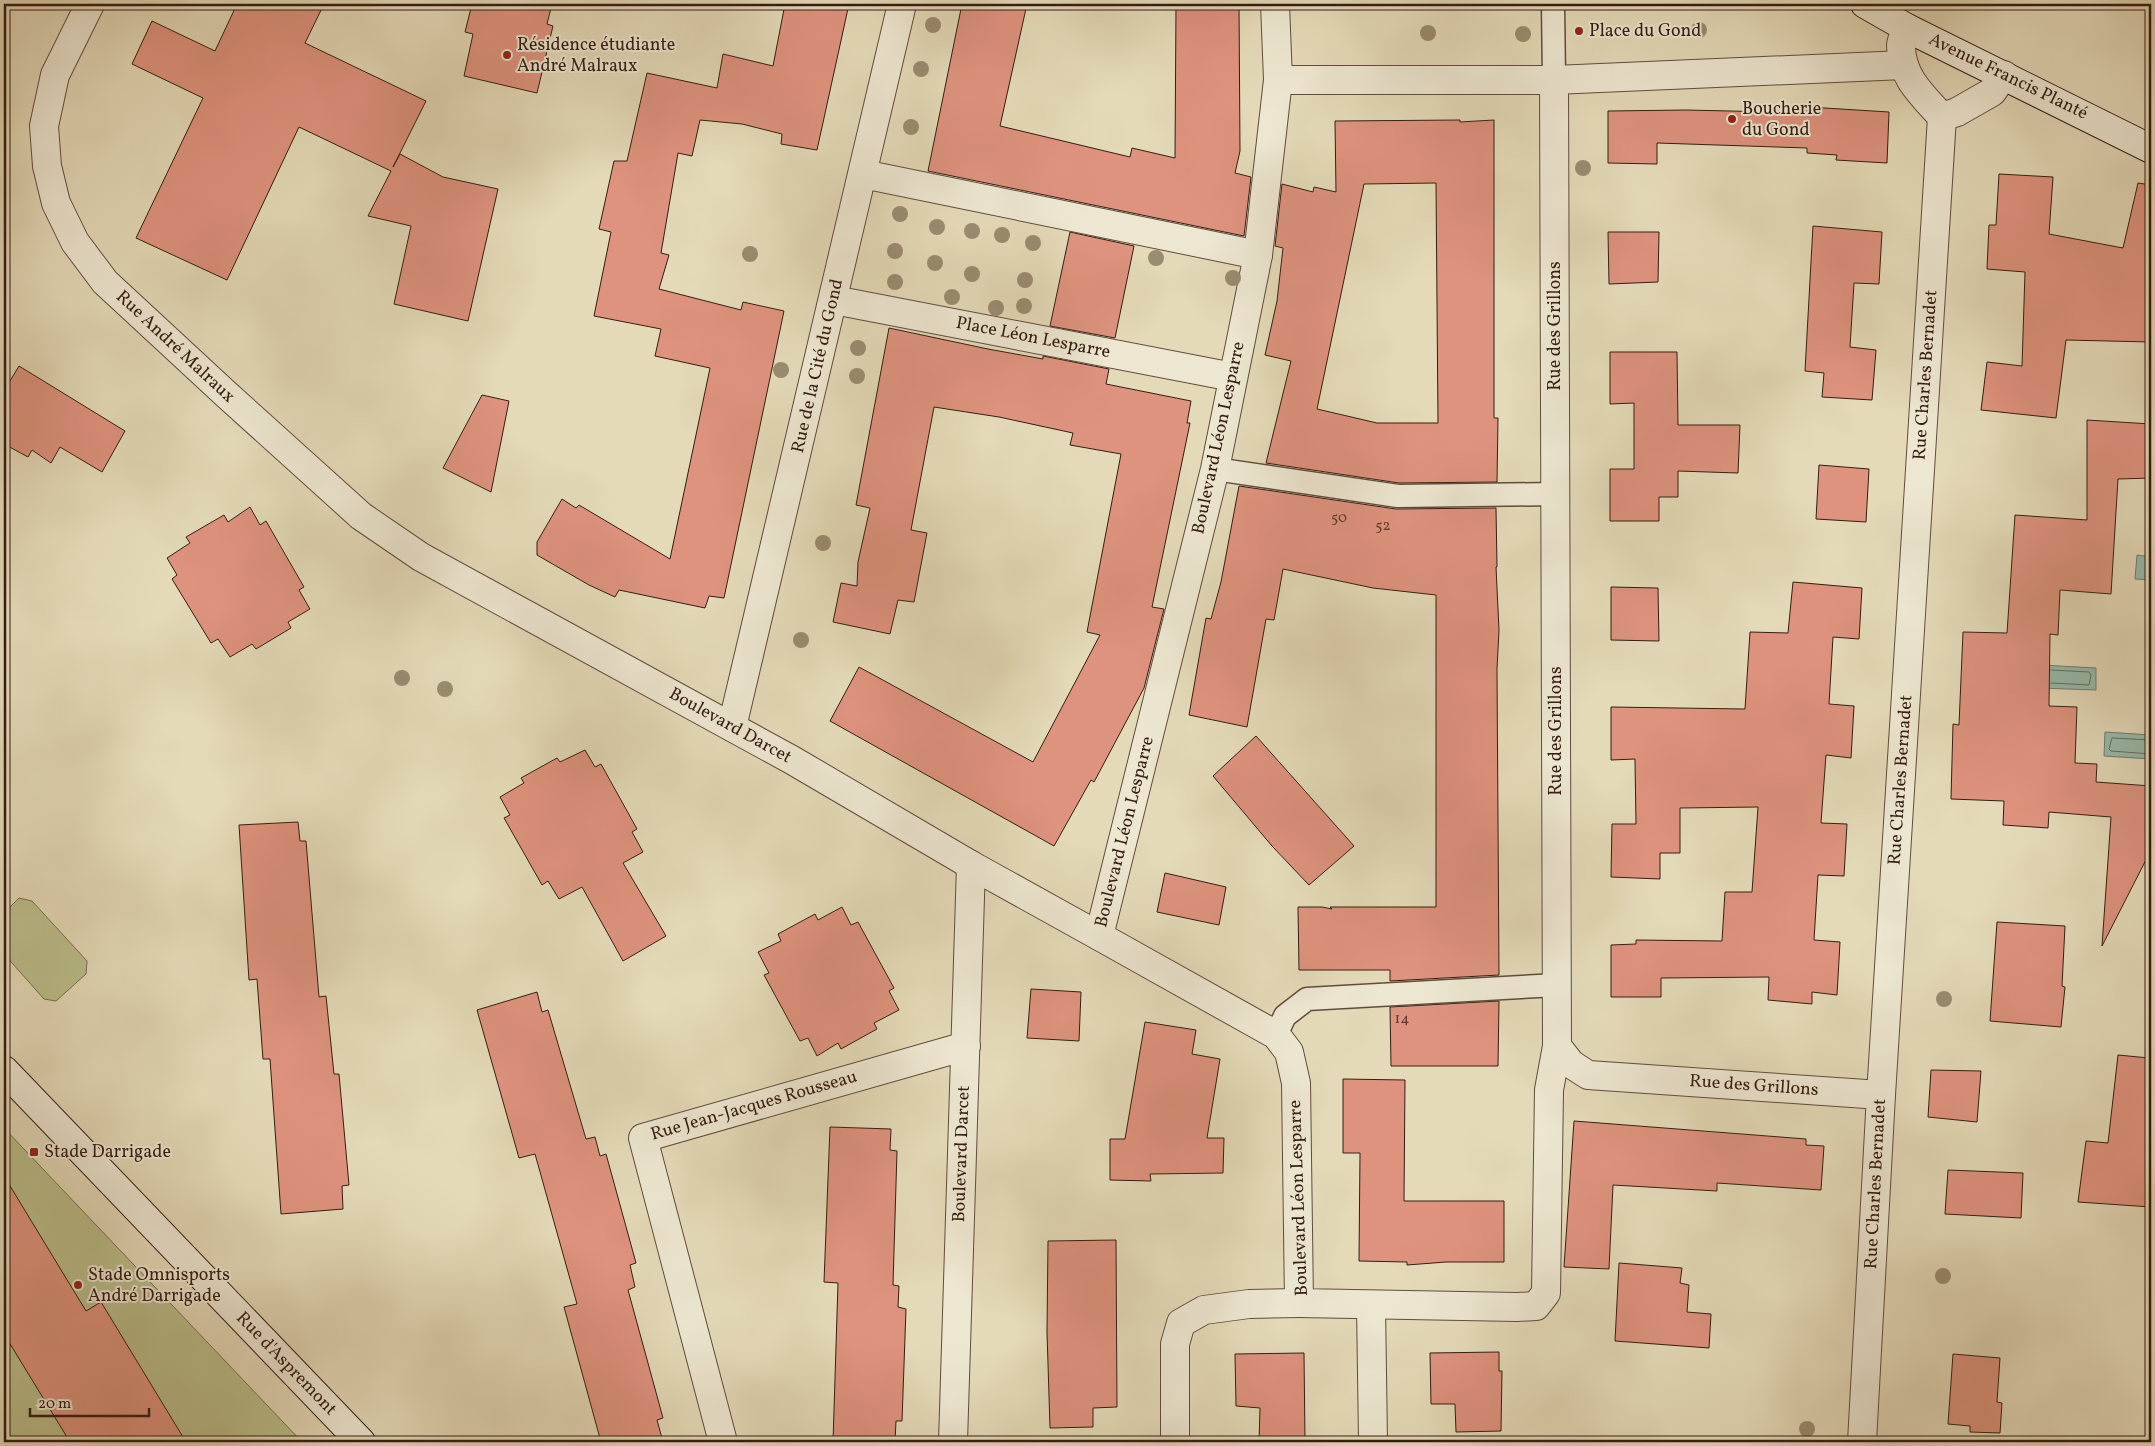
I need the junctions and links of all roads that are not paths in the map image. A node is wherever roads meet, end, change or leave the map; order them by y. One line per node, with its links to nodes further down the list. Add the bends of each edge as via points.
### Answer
1 (90, 4): 19 (street, Rue André Malraux, via 55,75 44,126 47,166 56,202 75,242 106,282 361,516 422,557)
2 (902, 4): 13 (street, Rue de la Cité du Gond)
3 (1275, 4): 9 (street, Boulevard Léon Lesparre)
4 (1553, 4): 10 (lane)
5 (1869, 5): 6 (street, Avenue Francis Planté)
6 (1907, 28): 7 (street, via 1900,45); 8 (street, Avenue Francis Planté)
7 (1904, 65): 10 (street); 11 (street, via 1910,81)
8 (2004, 75): 11 (street, via 1992,92); 12 (street, Avenue Francis Planté)
9 (1278, 80): 10 (street); 14 (street, Boulevard Léon Lesparre)
10 (1554, 80): 18 (street, Rue des Grillons)
11 (1942, 117): 28 (street, Rue Charles Bernadet)
12 (2151, 149)
13 (863, 174): 14 (street); 15 (street, Rue de la Cité du Gond)
14 (1258, 255): 16 (street, Boulevard Léon Lesparre)
15 (834, 300): 16 (street, Place Léon Lesparre); 20 (street, Rue de la Cité du Gond)
16 (1233, 377): 17 (street, Boulevard Léon Lesparre)
17 (1215, 469): 18 (lane, via 1398,496); 22 (street, Boulevard Léon Lesparre)
18 (1555, 494): 23 (street, Rue des Grillons)
19 (486, 592): 20 (street, Boulevard Darcet)
20 (732, 727): 21 (street, Boulevard Darcet)
21 (971, 865): 22 (street, Boulevard Darcet); 25 (street, Boulevard Darcet)
22 (1099, 936): 24 (street, Boulevard Léon Lesparre)
23 (1557, 985): 24 (lane, via 1307,999 1286,1016); 26 (street, Rue des Grillons)
24 (1276, 1035): 29 (street, Boulevard Léon Lesparre, via 1288,1052 1296,1083)
25 (966, 1046): 32 (street, Rue Jean-Jacques Rousseau, via 643,1138); 33 (street, Boulevard Darcet)
26 (1557, 1046): 28 (street, Rue des Grillons, via 1570,1064 1588,1075); 30 (street, Boulevard Léon Lesparre, via 1549,1090 1546,1293 1536,1306)
27 (4, 1070): 31 (street, Rue d'Aspremont)
28 (1881, 1095): 36 (street, Rue Charles Bernadet)
29 (1299, 1303): 30 (street, Boulevard Léon Lesparre); 34 (street, via 1250,1304 1204,1310 1181,1323 1175,1344)
30 (1371, 1305): 35 (street)
31 (361, 1442)
32 (723, 1442)
33 (953, 1442)
34 (1176, 1442)
35 (1373, 1442)
36 (1862, 1442)

